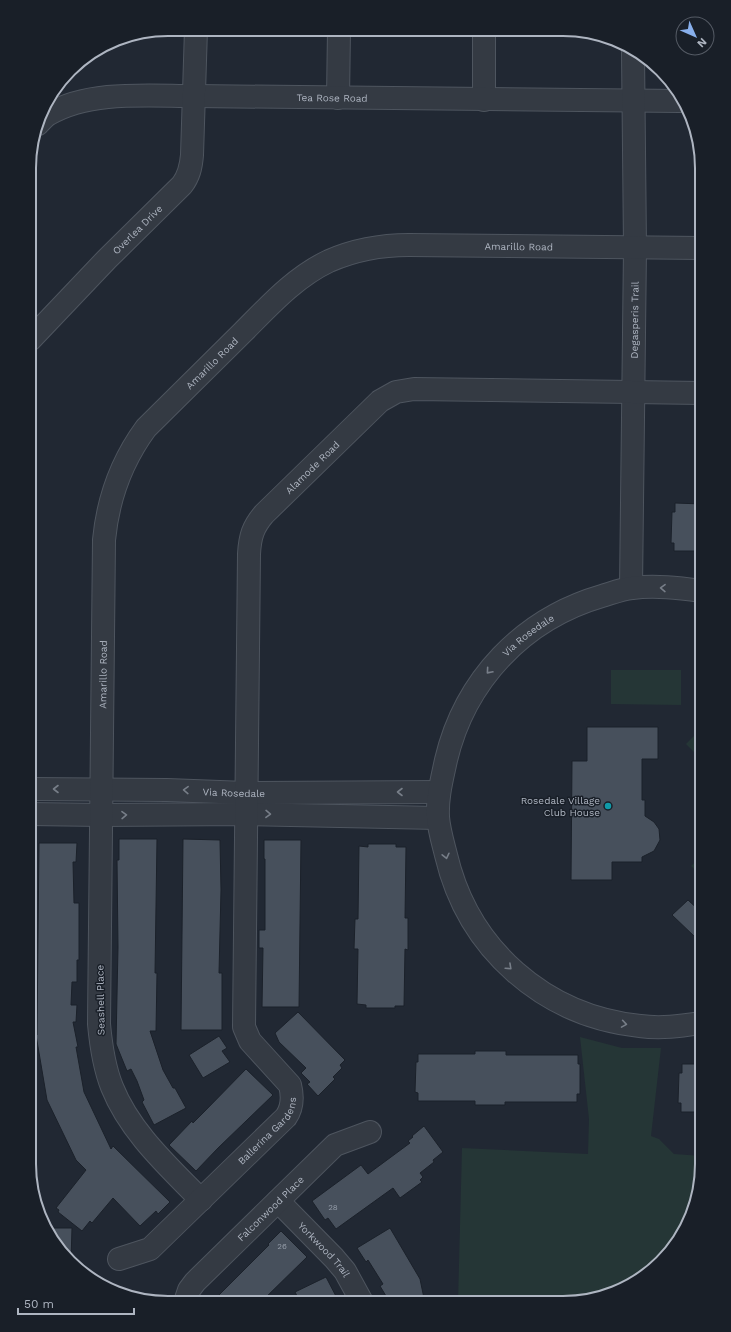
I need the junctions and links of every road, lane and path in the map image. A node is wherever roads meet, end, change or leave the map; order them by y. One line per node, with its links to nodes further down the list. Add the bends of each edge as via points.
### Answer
1 (196, 36): 5 (street, Overlea Drive)
2 (339, 36): 6 (street)
3 (484, 36): 7 (street)
4 (633, 56): 8 (street, Degasperis Trail)
5 (194, 96): 6 (street, Tea Rose Road); 10 (street, Tea Rose Road, via 121,97 81,101); 13 (street, Overlea Drive, via 192,155 188,177)
6 (338, 98): 7 (street, Tea Rose Road)
7 (484, 100): 8 (street, Tea Rose Road)
8 (633, 101): 9 (street, Tea Rose Road); 11 (street, Degasperis Trail)
9 (676, 101)
10 (49, 112)
11 (635, 248): 12 (street, Amarillo Road); 14 (street, Degasperis Trail); 19 (street, Amarillo Road, via 409,244 370,248 351,253 314,270 284,292 146,428 120,473 111,495 106,521)
12 (695, 248)
13 (36, 334)
14 (633, 392): 15 (street, Alamode Road); 16 (street, Degasperis Trail); 21 (street, Alamode Road, via 414,389 396,392 380,401 264,514 252,531 250,543)
15 (695, 393)
16 (632, 588): 17 (street, Via Rosedale, one-way to 16); 20 (street, Via Rosedale, one-way to 20, via 566,609 527,633 500,658 482,678 459,720 450,744)
17 (695, 590)
18 (36, 789): 19 (street, Via Rosedale, one-way to 18)
19 (102, 790): 21 (street, Via Rosedale, one-way to 19, via 167,790); 23 (street, Amarillo Road)
20 (439, 792): 21 (street, Via Rosedale, one-way to 21); 24 (street, Via Rosedale)
21 (246, 804): 23 (street, Via Rosedale, one-way to 21); 24 (street, Via Rosedale, one-way to 24); 27 (street, Ballerina Gardens, via 244,1027 250,1041 290,1085 292,1104 286,1117)
22 (36, 814): 23 (street, Via Rosedale)
23 (102, 815): 27 (street, Seashell Place, via 99,1024 103,1056 119,1103 135,1129)
24 (438, 818): 25 (street, Via Rosedale, one-way to 25, via 457,892 471,920 495,952 519,976 538,991 596,1018 642,1027)
25 (695, 1024)
26 (370, 1132): 28 (street, Falconwood Place, via 335,1145)
27 (201, 1200): 29 (street, Ballerina Gardens, via 150,1249)
28 (278, 1201): 30 (street, Falconwood Place, via 195,1282); 31 (street, Yorkwood Trail, via 334,1258 345,1271)
29 (119, 1258)
30 (187, 1296)
31 (359, 1296)

